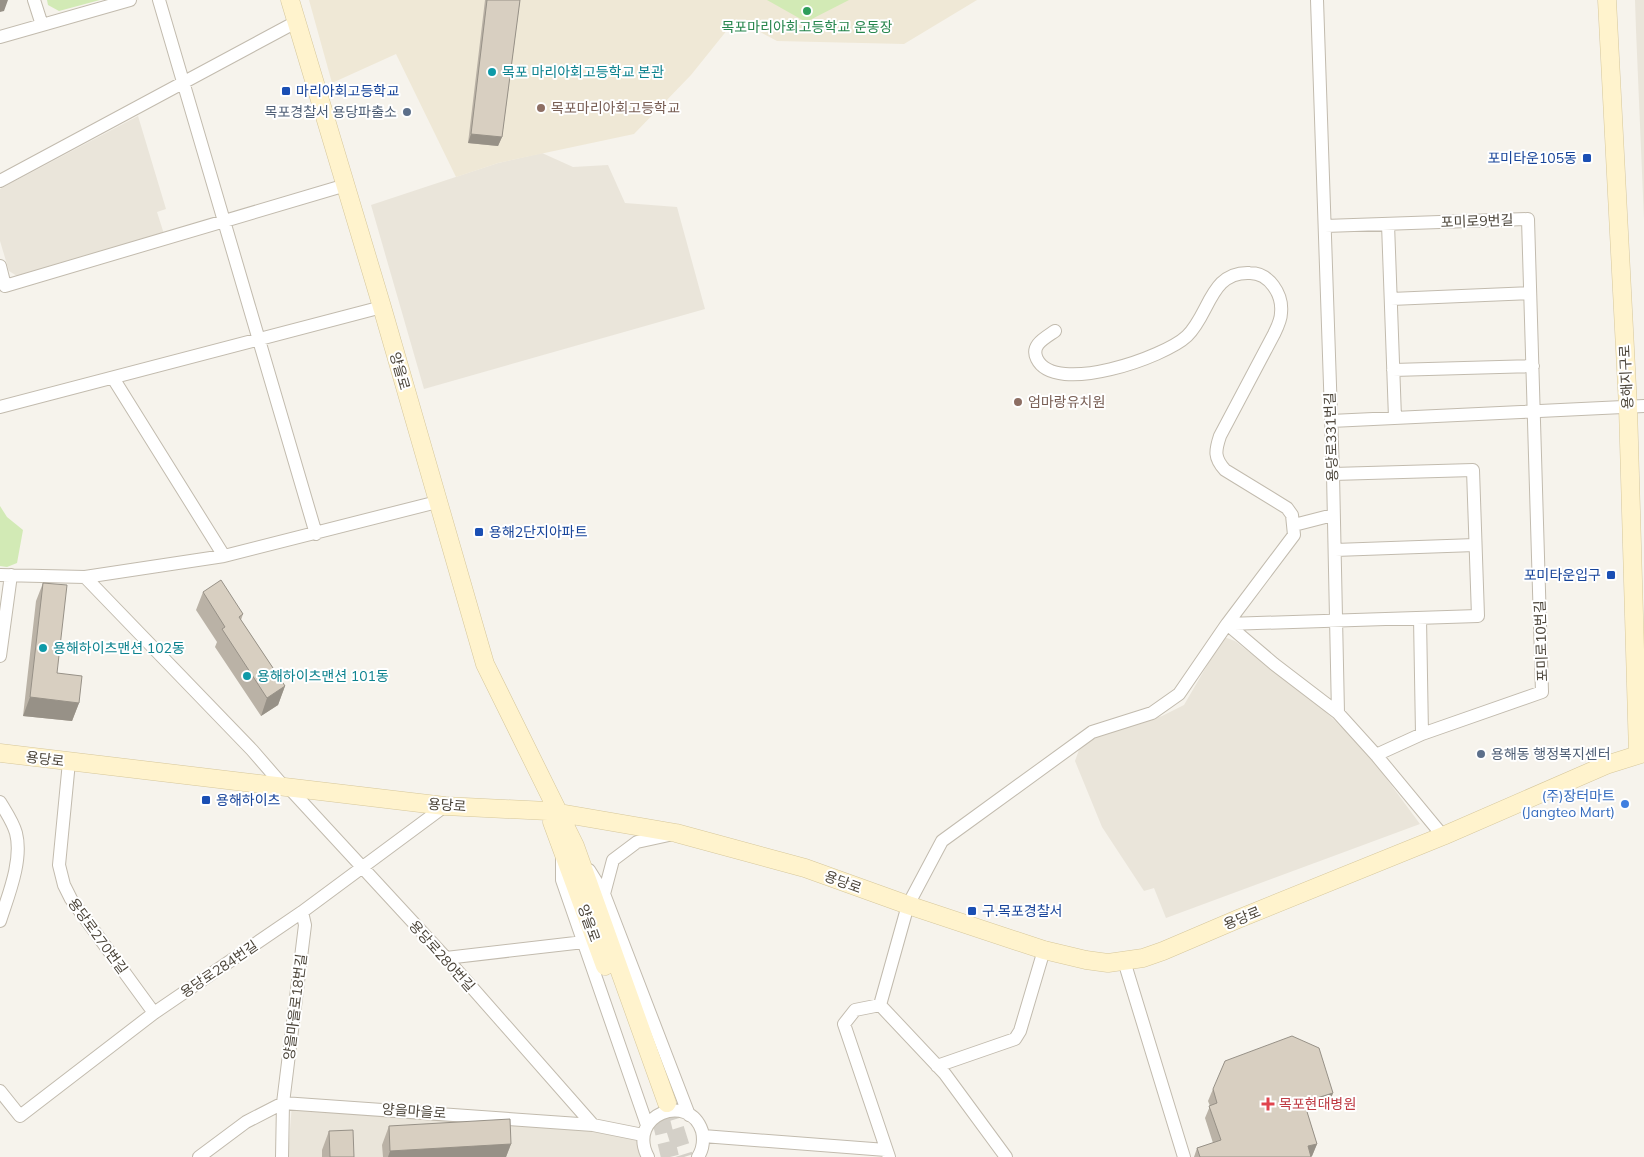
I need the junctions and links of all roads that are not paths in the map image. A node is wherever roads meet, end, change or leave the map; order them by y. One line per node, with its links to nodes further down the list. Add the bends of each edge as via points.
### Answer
1 (34, 0): 8 (street)
2 (130, 0): 8 (street)
3 (159, 0): 10 (street)
4 (290, 0): 7 (street, 양을로)
5 (1317, 0): 15 (street, 용당로331번길)
6 (1607, 0): 25 (street, 용해지구로)
7 (296, 22): 10 (street); 12 (street, 양을로)
8 (42, 26): 9 (street)
9 (0, 37)
10 (183, 84): 11 (street); 13 (street)
11 (0, 181)
12 (346, 185): 13 (street); 19 (street, 양을로)
13 (224, 222): 16 (street, via 5,286); 21 (street)
14 (1388, 224): 15 (street, 포미로9번길); 17 (street, 포미로9번길, via 1528,219); 18 (street)
15 (1325, 226): 29 (street, 용당로331번길)
16 (0, 266)
17 (1530, 293): 18 (street); 22 (street, 포미로9번길)
18 (1391, 299): 23 (street)
19 (382, 307): 21 (street); 31 (street, 양을로)
20 (1055, 331): 33 (street, via 1039,342 1036,349 1037,358 1046,369 1080,374 1120,367 1155,356 1180,342 1193,329 1215,290 1230,276 1254,273 1268,279 1281,303 1280,319 1220,436 1215,452 1224,470 1287,508)
21 (258, 340): 24 (street); 34 (street)
22 (1533, 366): 23 (street); 27 (street, 포미로9번길)
23 (1393, 370): 28 (street)
24 (113, 378): 26 (street); 37 (street)
25 (1636, 406): 27 (street); 43 (street, 용해지구로)
26 (0, 407)
27 (1534, 412): 28 (street); 47 (street, 포미로10번길, via 1542,692)
28 (1395, 418): 29 (street)
29 (1331, 421): 30 (street, 용당로331번길)
30 (1333, 474): 32 (street, 용당로331번길); 35 (street, via 1473,470)
31 (438, 502): 34 (street); 55 (street, 양을로, via 485,664 522,736)
32 (1333, 515): 33 (street); 36 (street, 용당로331번길)
33 (1294, 525): 42 (street, via 1294,535)
34 (316, 534): 37 (street)
35 (1476, 545): 36 (street); 40 (street, via 1478,616)
36 (1335, 550): 41 (street, 용당로331번길)
37 (224, 556): 39 (street)
38 (6, 575): 39 (street); 44 (street)
39 (85, 578): 52 (street, 용당로280번길)
40 (1420, 618): 41 (street); 47 (street)
41 (1336, 621): 42 (street); 46 (street, 용당로331번길)
42 (1227, 624): 46 (street); 61 (street, via 1179,694 1152,713 1092,732 942,841)
43 (1635, 652): 45 (street); 49 (street, 용해지구로)
44 (0, 656)
45 (1644, 674)
46 (1338, 713): 50 (street)
47 (1422, 734): 50 (street, 포미로10번길)
48 (0, 754): 51 (street, 용당로)
49 (1641, 754): 57 (street, 용당로, via 1606,765)
50 (1376, 755): 57 (street)
51 (70, 762): 52 (street, 용당로); 69 (street, 용당로270번길, via 59,865 64,885)
52 (288, 788): 54 (street, 용당로); 59 (street, 용당로280번길)
53 (0, 802): 63 (street, via 16,832 18,844 15,874)
54 (445, 806): 55 (street, 용당로); 59 (street, 용당로284번길)
55 (554, 812): 56 (street, 용당로); 58 (street, 양을로)
56 (676, 833): 60 (street, via 637,842 613,860); 61 (street, 용당로, via 805,868)
57 (1443, 836): 67 (street, 용당로, via 1238,918 1163,952)
58 (569, 847): 60 (street); 64 (street, via 562,880); 73 (street, 양을로)
59 (361, 868): 62 (street, 용당로284번길); 66 (street, 용당로280번길)
60 (604, 894): 74 (street)
61 (908, 906): 65 (street, 용당로); 68 (street)
62 (302, 912): 69 (street, 용당로284번길); 72 (street, 양을마을로18번길, via 305,925)
63 (0, 921)
64 (584, 942): 66 (street); 76 (street)
65 (1044, 950): 67 (street, 용당로, via 1096,962); 70 (street, via 1015,1040)
66 (446, 958): 75 (street, 용당로280번길)
67 (1124, 961): 84 (street)
68 (880, 1005): 70 (street); 78 (street, via 855,1010 844,1024)
69 (154, 1013): 71 (street, 용당로284번길, via 20,1116)
70 (937, 1066): 83 (street)
71 (0, 1091)
72 (284, 1103): 75 (street, 양을마을로); 80 (street, via 246,1122); 81 (street, 양을마을로18번길)
73 (662, 1106)
74 (689, 1115): 76 (street, via 680,1111 661,1112); 77 (street, via 701,1128)
75 (593, 1124): 76 (street, 양을마을로)
76 (645, 1130): 82 (street, via 643,1144)
77 (703, 1136): 78 (street); 79 (street)
78 (888, 1153)
79 (700, 1156)
80 (199, 1157)
81 (282, 1157)
82 (648, 1157)
83 (1006, 1157)
84 (1184, 1157)

